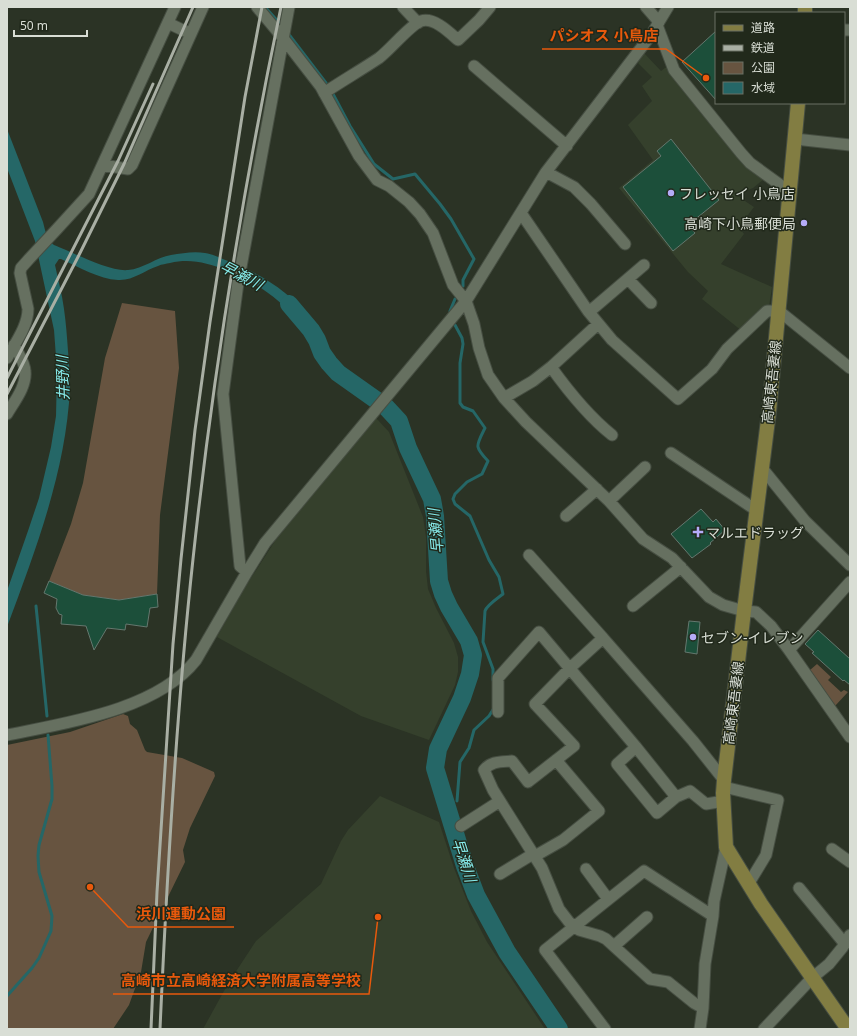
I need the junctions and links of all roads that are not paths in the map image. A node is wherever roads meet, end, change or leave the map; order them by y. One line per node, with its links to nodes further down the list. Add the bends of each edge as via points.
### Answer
1 (175, 7): 9 (street)
2 (203, 7): 12 (street)
3 (257, 7): 13 (street)
4 (289, 7): 13 (street)
5 (404, 7): 10 (street)
6 (490, 7): 10 (street, via 458,40 430,21)
7 (646, 7): 11 (street)
8 (668, 7): 11 (street)
9 (168, 23): 12 (street); 20 (street)
10 (418, 23): 15 (street, via 380,57)
11 (658, 24): 18 (street); 22 (street, via 674,70 750,163)
12 (191, 34): 20 (street, via 132,166 128,169)
13 (283, 38): 15 (street); 49 (street, via 241,265 223,394 240,566)
14 (474, 66): 18 (street)
15 (324, 93): 27 (street, via 359,156 377,180 389,186 420,214 433,233 453,285)
16 (798, 104): 17 (main road, 高崎東吾妻線)
17 (795, 139): 19 (street); 22 (main road, 高崎東吾妻線)
18 (567, 146): 21 (street)
19 (850, 146)
20 (103, 165): 32 (street, via 86,198 21,268 28,314)
21 (546, 172): 23 (street); 24 (street, via 574,187)
22 (790, 192): 29 (main road, 高崎東吾妻線)
23 (521, 213): 27 (street); 30 (street)
24 (625, 244)
25 (644, 265): 26 (street)
26 (628, 279): 28 (street); 30 (street)
27 (466, 300): 36 (street, via 488,376); 49 (street, via 265,543)
28 (651, 303)
29 (778, 311): 31 (street, via 767,311 727,349 712,370 678,399 612,340); 35 (street); 41 (main road, 高崎東吾妻線)
30 (589, 312): 31 (street)
31 (598, 324): 34 (street)
32 (14, 345): 33 (street); 37 (street, via 26,370 23,385)
33 (7, 358)
34 (552, 367): 36 (street); 38 (street, via 595,422)
35 (850, 368)
36 (504, 398): 42 (street)
37 (7, 414)
38 (612, 435)
39 (671, 453): 44 (street)
40 (645, 467): 43 (street)
41 (762, 468): 44 (main road, 高崎東吾妻線); 47 (street, via 805,521)
42 (597, 489): 43 (street); 45 (street)
43 (610, 501): 48 (street, via 643,539)
44 (756, 510): 52 (main road, 高崎東吾妻線)
45 (566, 516)
46 (529, 556): 53 (street)
47 (850, 565)
48 (681, 567): 51 (street); 52 (street, via 709,597 723,605)
49 (247, 572): 57 (street, via 196,660 185,674 167,687 106,712)
50 (850, 582): 54 (street)
51 (633, 606)
52 (744, 611): 54 (street, via 756,612 771,626); 61 (main road, 高崎東吾妻線)
53 (603, 638): 55 (street); 61 (street, via 693,741)
54 (789, 650): 58 (street)
55 (570, 668): 56 (street, via 539,632 498,678); 59 (street); 60 (street, via 535,704 574,746)
56 (498, 712)
57 (7, 735)
58 (850, 737)
59 (636, 747): 62 (street); 62 (street, via 617,764 657,813)
60 (556, 760): 63 (street, via 528,782 512,761 497,762 488,766 484,770 486,776); 68 (street, via 599,811 563,840)
61 (724, 783): 64 (main road, 高崎東吾妻線); 72 (street, via 778,800 766,855)
62 (676, 797): 64 (street, via 690,791 706,804)
63 (500, 801): 65 (street); 68 (street)
64 (724, 801): 66 (main road, 高崎東吾妻線)
65 (461, 826)
66 (726, 847): 72 (main road); 75 (street)
67 (832, 849): 69 (street)
68 (534, 855): 71 (street); 77 (street, via 559,909)
69 (850, 862)
70 (586, 869): 74 (street)
71 (500, 874)
72 (749, 883): 80 (main road)
73 (799, 888): 78 (street)
74 (608, 899): 75 (street, via 644,871); 77 (street)
75 (713, 916): 81 (street, via 705,964)
76 (647, 917): 79 (street)
77 (574, 926): 79 (street, via 606,939); 82 (street, via 545,950)
78 (847, 939): 80 (street, via 829,964)
79 (614, 946): 81 (street, via 650,979 668,982)
80 (812, 978): 84 (street); 85 (main road)
81 (703, 1008): 83 (street)
82 (605, 1029)
83 (700, 1029)
84 (764, 1029)
85 (848, 1029)

